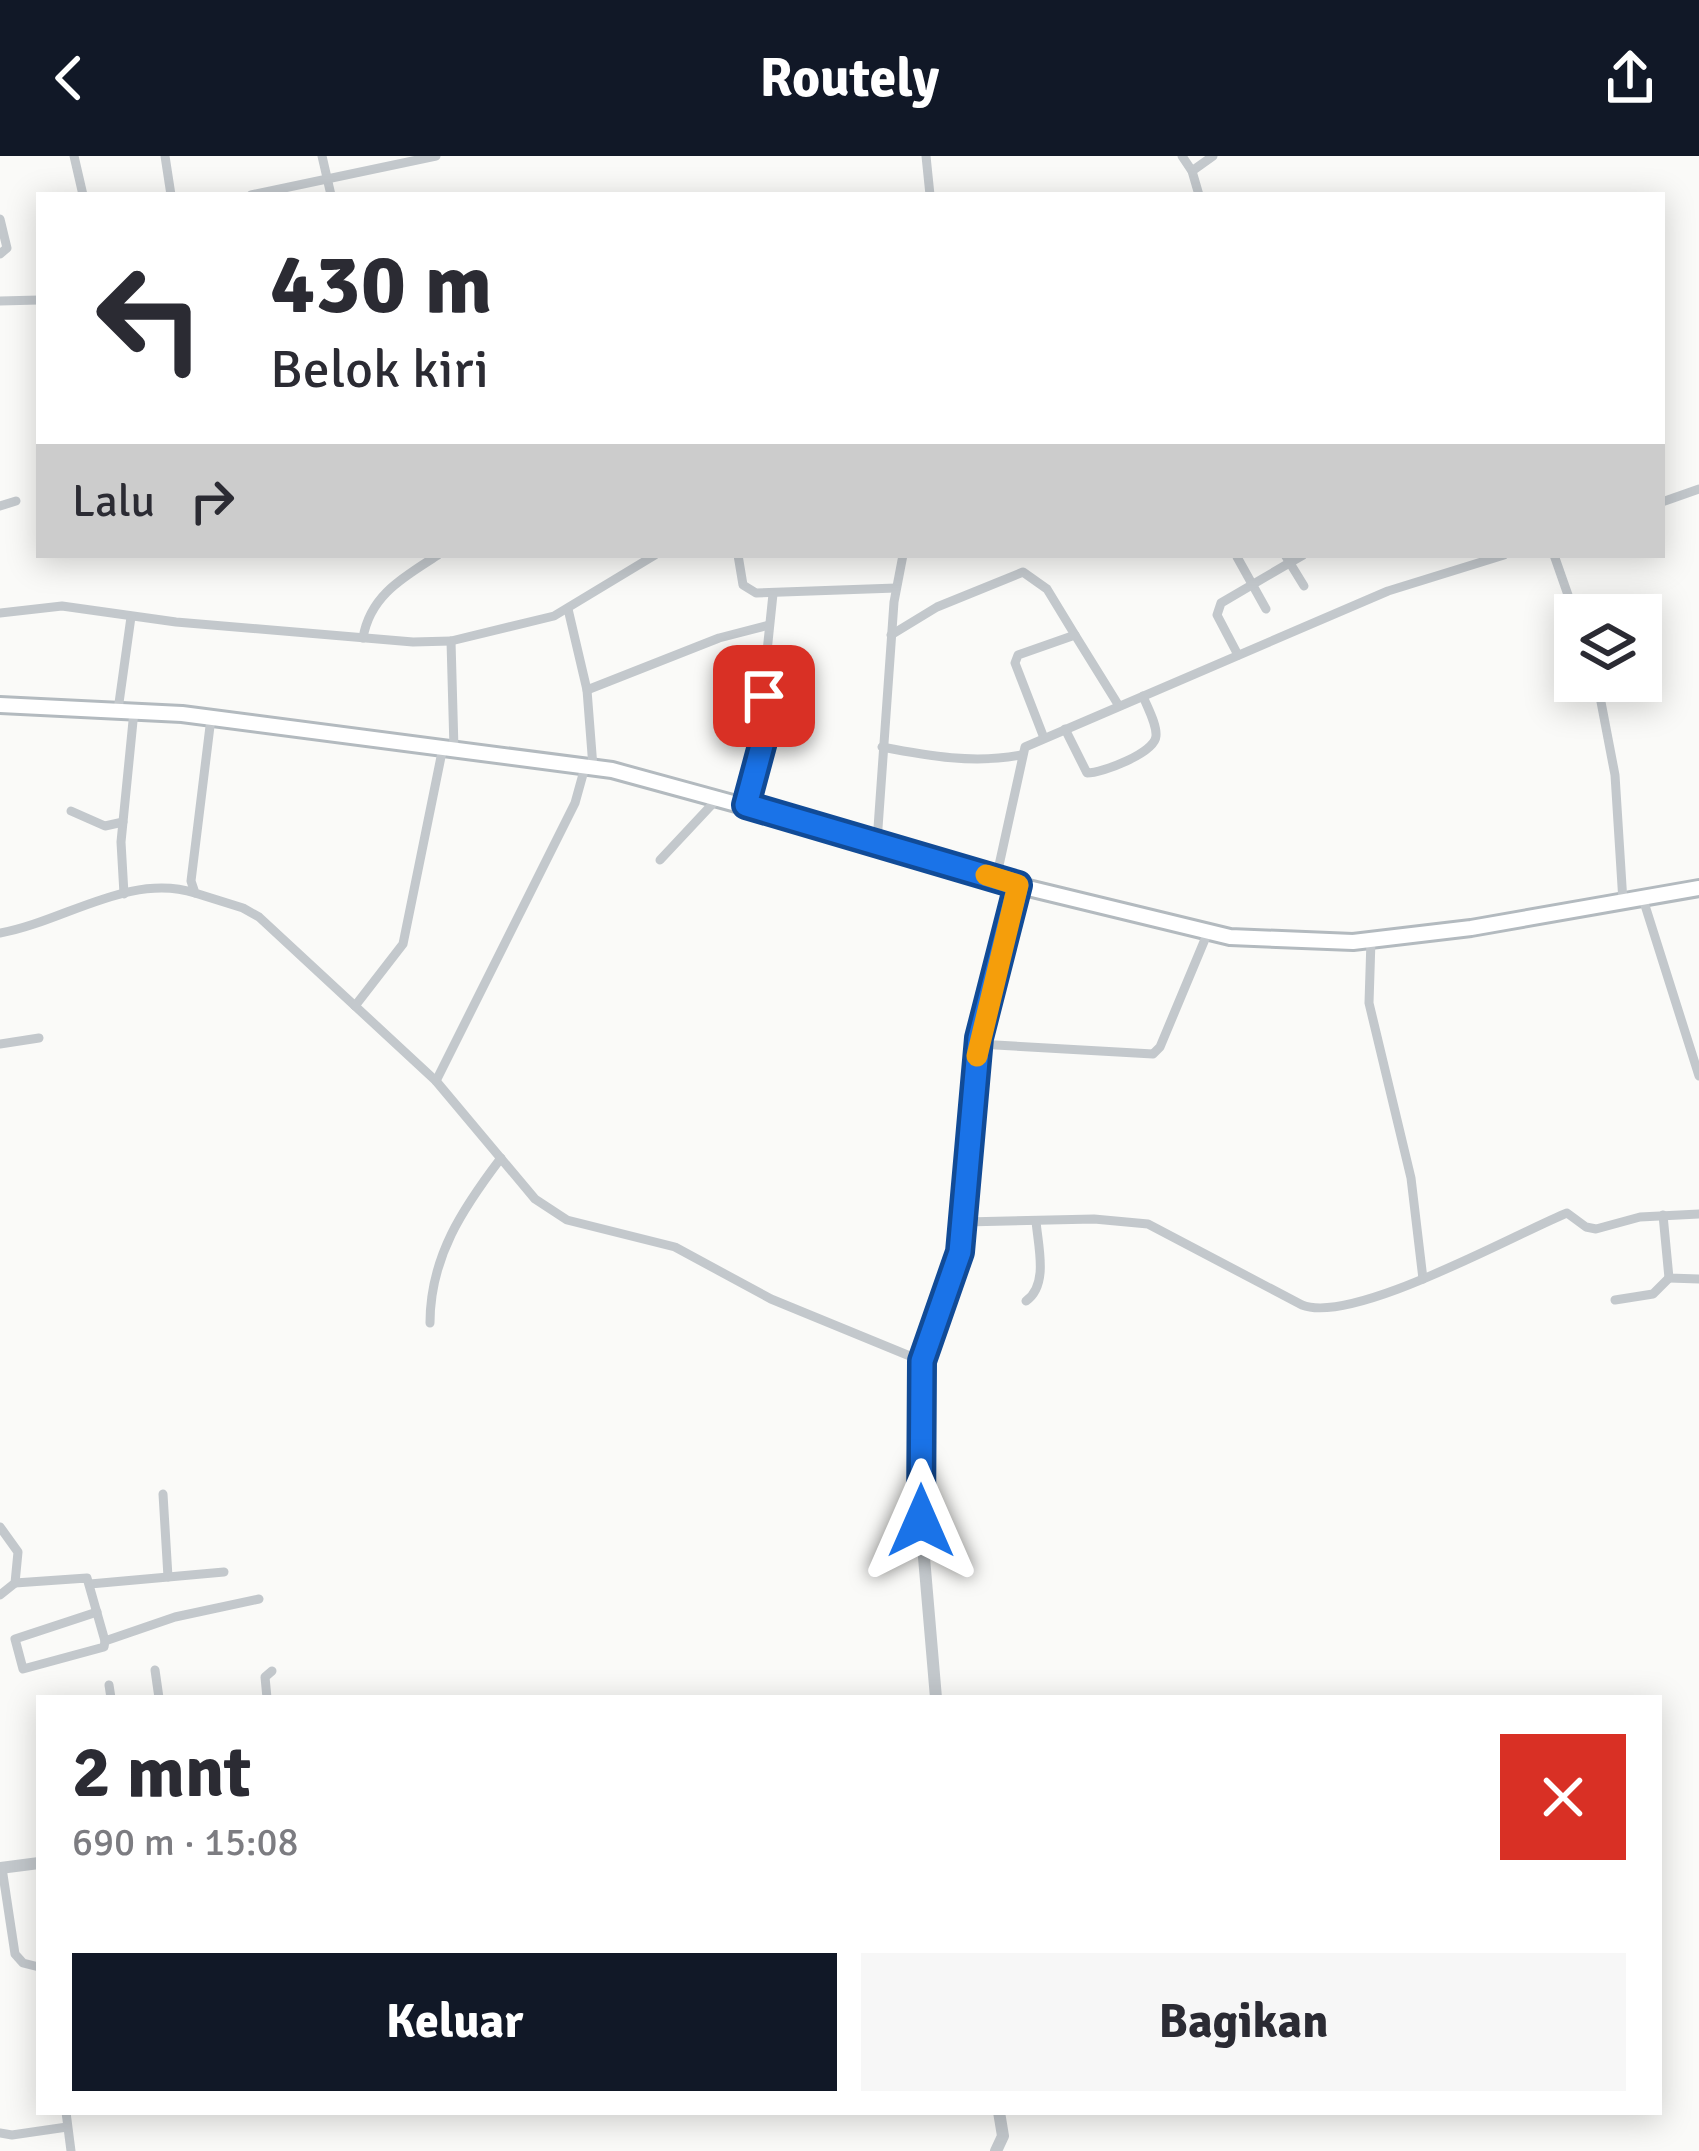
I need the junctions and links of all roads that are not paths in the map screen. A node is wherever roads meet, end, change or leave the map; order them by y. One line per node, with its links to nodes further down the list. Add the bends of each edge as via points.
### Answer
1 (74, 156): 10 (street)
2 (165, 156): 11 (street)
3 (322, 156): 9 (street)
4 (436, 156): 9 (street)
5 (926, 156): 14 (street)
6 (1182, 156): 8 (street)
7 (1213, 156): 8 (street)
8 (1192, 171): 15 (street)
9 (327, 180): 12 (street); 13 (street)
10 (82, 192)
11 (171, 192)
12 (266, 192)
13 (330, 192)
14 (930, 192)
15 (1198, 192)
16 (0, 219): 17 (street, via 7,248)
17 (0, 254)
18 (36, 300): 19 (street)
19 (0, 301)
20 (1699, 489): 22 (street)
21 (16, 501): 23 (street)
22 (1665, 501)
23 (0, 506)
24 (434, 558): 46 (street, via 379,598)
25 (650, 558): 39 (street)
26 (738, 558): 37 (street, via 743,585)
27 (902, 558): 36 (street)
28 (1238, 558): 34 (street)
29 (1463, 558): 33 (street)
30 (1495, 558): 33 (street)
31 (1556, 558): 38 (street)
32 (1287, 559): 34 (street); 35 (street)
33 (1467, 567): 48 (street)
34 (1252, 584): 40 (street); 48 (street, via 1216,610)
35 (1304, 586)
36 (896, 588): 37 (street); 44 (street)
37 (773, 594): 43 (street)
38 (1568, 594)
39 (568, 609): 47 (street); 49 (street)
40 (1266, 610)
41 (0, 613): 42 (street, via 62,606)
42 (130, 617): 46 (street); 54 (street)
43 (769, 625): 49 (street); 63 (street, via 763,690 771,712)
44 (892, 634): 45 (street, via 1022,572 1047,589); 58 (street)
45 (1075, 635): 53 (street); 57 (street, via 1015,658)
46 (363, 638): 47 (street)
47 (451, 641): 59 (street)
48 (1238, 656): 50 (street)
49 (587, 690): 61 (street)
50 (1143, 696): 53 (street); 56 (street, via 1155,742 1099,772 1081,766)
51 (1601, 702): 74 (street, via 1616,775)
52 (0, 705): 54 (main road)
53 (1120, 706): 56 (street)
54 (126, 710): 55 (main road); 65 (street)
55 (211, 718): 59 (main road); 71 (street)
56 (1065, 729): 57 (street)
57 (1044, 739): 60 (street)
58 (882, 747): 60 (street, via 956,759); 66 (street)
59 (449, 748): 61 (main road); 78 (street, via 403,944)
60 (1021, 755): 68 (street)
61 (589, 767): 62 (main road); 83 (street)
62 (719, 797): 63 (main road); 67 (street)
63 (746, 805): 66 (main road)
64 (71, 811): 65 (street, via 105,826)
65 (123, 822): 72 (street)
66 (878, 842): 68 (main road)
67 (661, 860)
68 (996, 878): 69 (main road)
69 (1018, 885): 75 (main road); 80 (street)
70 (1699, 888): 73 (main road)
71 (195, 893): 72 (street, via 167,887); 78 (street, via 251,912)
72 (124, 894): 76 (street)
73 (1643, 898): 74 (main road); 82 (street)
74 (1623, 902): 77 (main road)
75 (1208, 932): 77 (main road); 80 (street, via 1153,1054)
76 (0, 933)
77 (1371, 940): 90 (street, via 1369,1003 1411,1178)
78 (355, 1006): 83 (street)
79 (39, 1038): 81 (street)
80 (979, 1044): 88 (street)
81 (0, 1045)
82 (1699, 1076)
83 (436, 1081): 84 (street)
84 (501, 1158): 94 (street, via 449,1236 434,1275); 95 (street, via 543,1206 567,1220 675,1247 771,1299)
85 (1699, 1214): 86 (street)
86 (1663, 1215): 89 (street); 90 (street, via 1596,1229 1567,1213)
87 (1036, 1221): 88 (street); 90 (street, via 1148,1224 1314,1309); 93 (street, via 1040,1283)
88 (965, 1222): 95 (street)
89 (1669, 1278): 91 (street); 92 (street, via 1653,1294)
90 (1424, 1279)
91 (1699, 1279)
92 (1615, 1300)
93 (1026, 1301)
94 (430, 1323)
95 (922, 1361): 112 (street, via 921,1521)
96 (164, 1494): 99 (street)
97 (0, 1527): 100 (street, via 18,1552)
98 (224, 1572): 99 (street)
99 (169, 1576): 101 (street)
100 (15, 1583): 101 (street); 102 (street)
101 (90, 1583): 104 (street)
102 (0, 1595)
103 (259, 1599): 105 (street)
104 (97, 1612): 105 (street); 105 (street, via 14,1645 27,1671)
105 (105, 1641)
106 (155, 1670): 110 (street)
107 (272, 1671): 111 (street)
108 (109, 1685): 109 (street)
109 (111, 1695)
110 (159, 1695)
111 (266, 1695)
112 (936, 1695)
113 (36, 1863): 114 (street)
114 (1, 1868): 115 (street, via 15,1954)
115 (36, 1966)
116 (66, 2115): 118 (street)
117 (1000, 2115): 121 (street)
118 (67, 2127): 119 (street); 120 (street)
119 (0, 2133)
120 (71, 2151)
121 (996, 2151)

